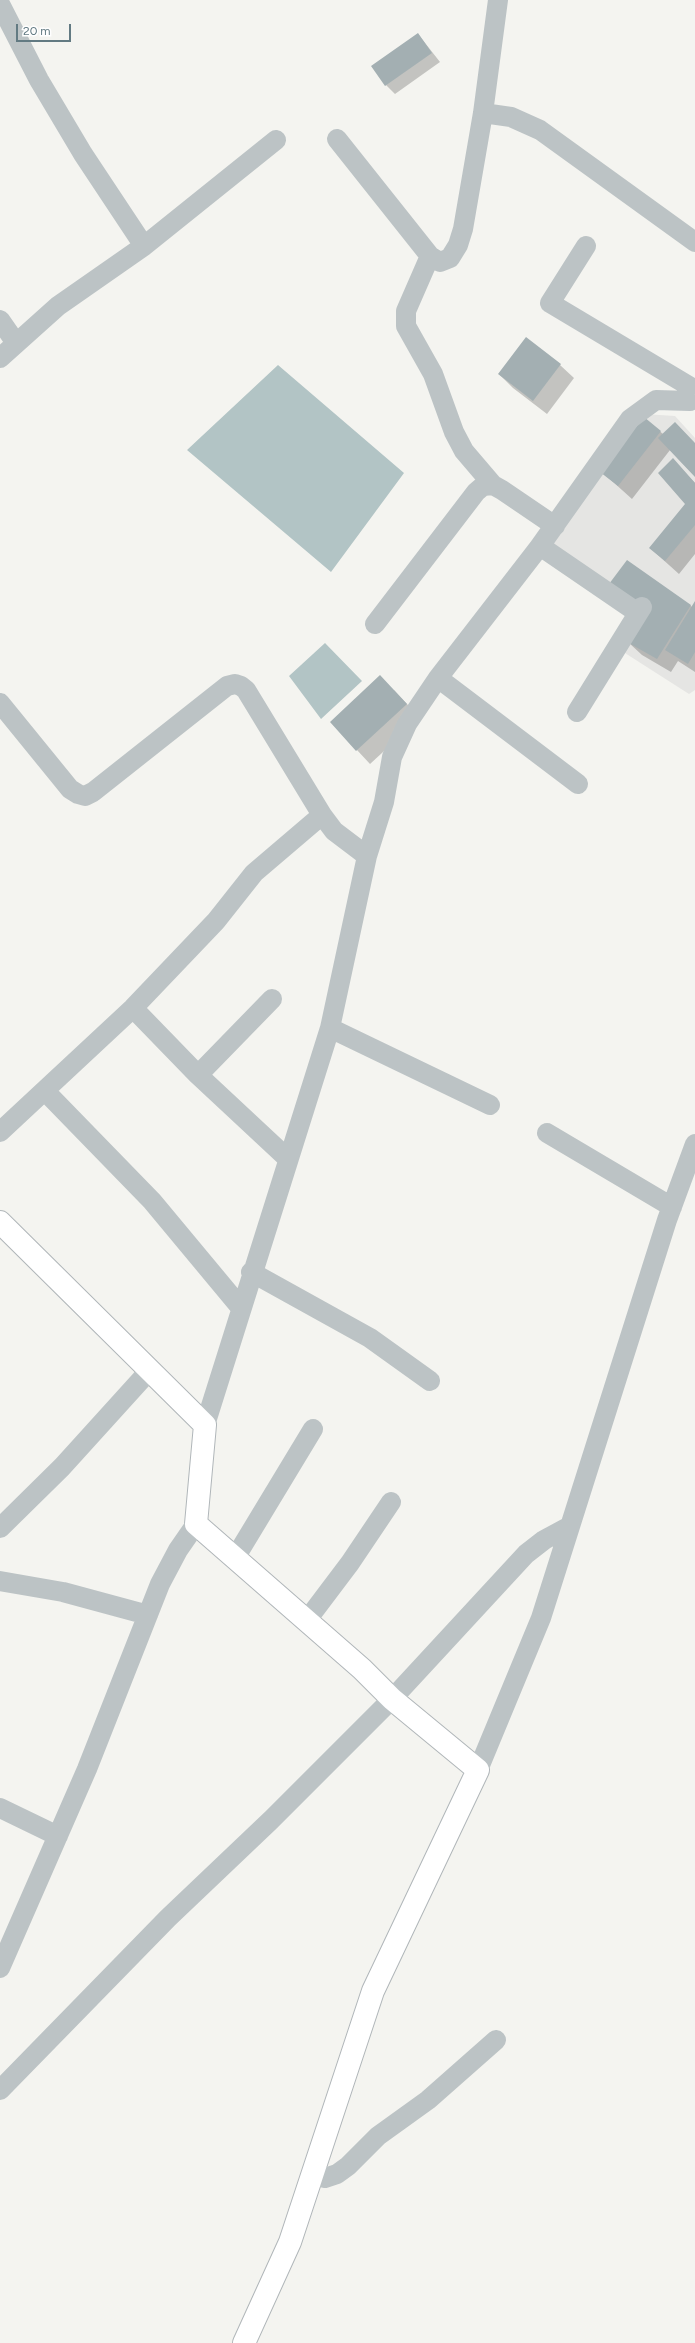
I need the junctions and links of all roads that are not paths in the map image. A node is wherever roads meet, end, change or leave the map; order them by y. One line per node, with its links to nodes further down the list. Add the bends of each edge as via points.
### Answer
1 (498, 0): 3 (street)
2 (0, 4): 7 (street, via 39,80 83,154)
3 (483, 113): 6 (street, via 511,117 540,130); 9 (street, via 458,245 450,258 440,262)
4 (337, 138): 9 (street)
5 (276, 140): 7 (street)
6 (695, 242)
7 (144, 246): 11 (street, via 58,306)
8 (586, 246): 13 (street, via 550,303)
9 (430, 256): 14 (street, via 406,311 406,326 433,374 454,432 464,451)
10 (0, 320): 11 (street)
11 (16, 342): 12 (street)
12 (0, 358)
13 (692, 393): 15 (street, via 656,400 630,419)
14 (493, 485): 15 (street); 17 (street, via 483,486 476,492)
15 (554, 526): 16 (street)
16 (540, 546): 18 (street); 20 (street, via 640,610)
17 (375, 624)
18 (438, 678): 21 (street); 23 (street, via 407,724 392,757 384,802)
19 (0, 702): 22 (street, via 70,789 85,796 227,686 241,686 246,690)
20 (577, 712)
21 (578, 784)
22 (322, 815): 23 (street, via 334,831); 25 (street, via 254,873 216,921)
23 (367, 856): 26 (street)
24 (272, 998): 27 (street)
25 (133, 1008): 27 (street); 28 (street)
26 (330, 1028): 29 (street); 33 (street)
27 (198, 1075): 33 (street)
28 (45, 1091): 30 (street); 37 (street, via 152,1200)
29 (490, 1105)
30 (0, 1132)
31 (547, 1133): 34 (street)
32 (695, 1144): 34 (street)
33 (287, 1158): 36 (street)
34 (672, 1207): 44 (street)
35 (0, 1222): 38 (main road)
36 (251, 1272): 37 (street); 39 (street, via 364,1334)
37 (242, 1308): 40 (street)
38 (149, 1371): 40 (main road); 45 (street, via 62,1467)
39 (430, 1381)
40 (205, 1425): 43 (main road)
41 (313, 1429): 46 (street)
42 (391, 1502): 49 (street)
43 (196, 1524): 46 (main road); 48 (street, via 178,1550 160,1584)
44 (570, 1526): 50 (street, via 544,1540 526,1554); 51 (street, via 541,1618)
45 (0, 1528)
46 (235, 1558): 49 (main road)
47 (0, 1581): 48 (street, via 63,1592)
48 (148, 1615): 53 (street)
49 (307, 1620): 50 (main road)
50 (392, 1699): 51 (main road); 57 (street, via 168,1918)
51 (478, 1770): 58 (main road, via 373,1991)
52 (0, 1808): 53 (street)
53 (58, 1836): 54 (street)
54 (7, 1933): 55 (street)
55 (0, 1968)
56 (496, 2040): 58 (street, via 428,2100 378,2136 348,2166 337,2174 325,2178)
57 (0, 2090)
58 (312, 2175): 59 (main road, via 290,2242)
59 (244, 2343)

